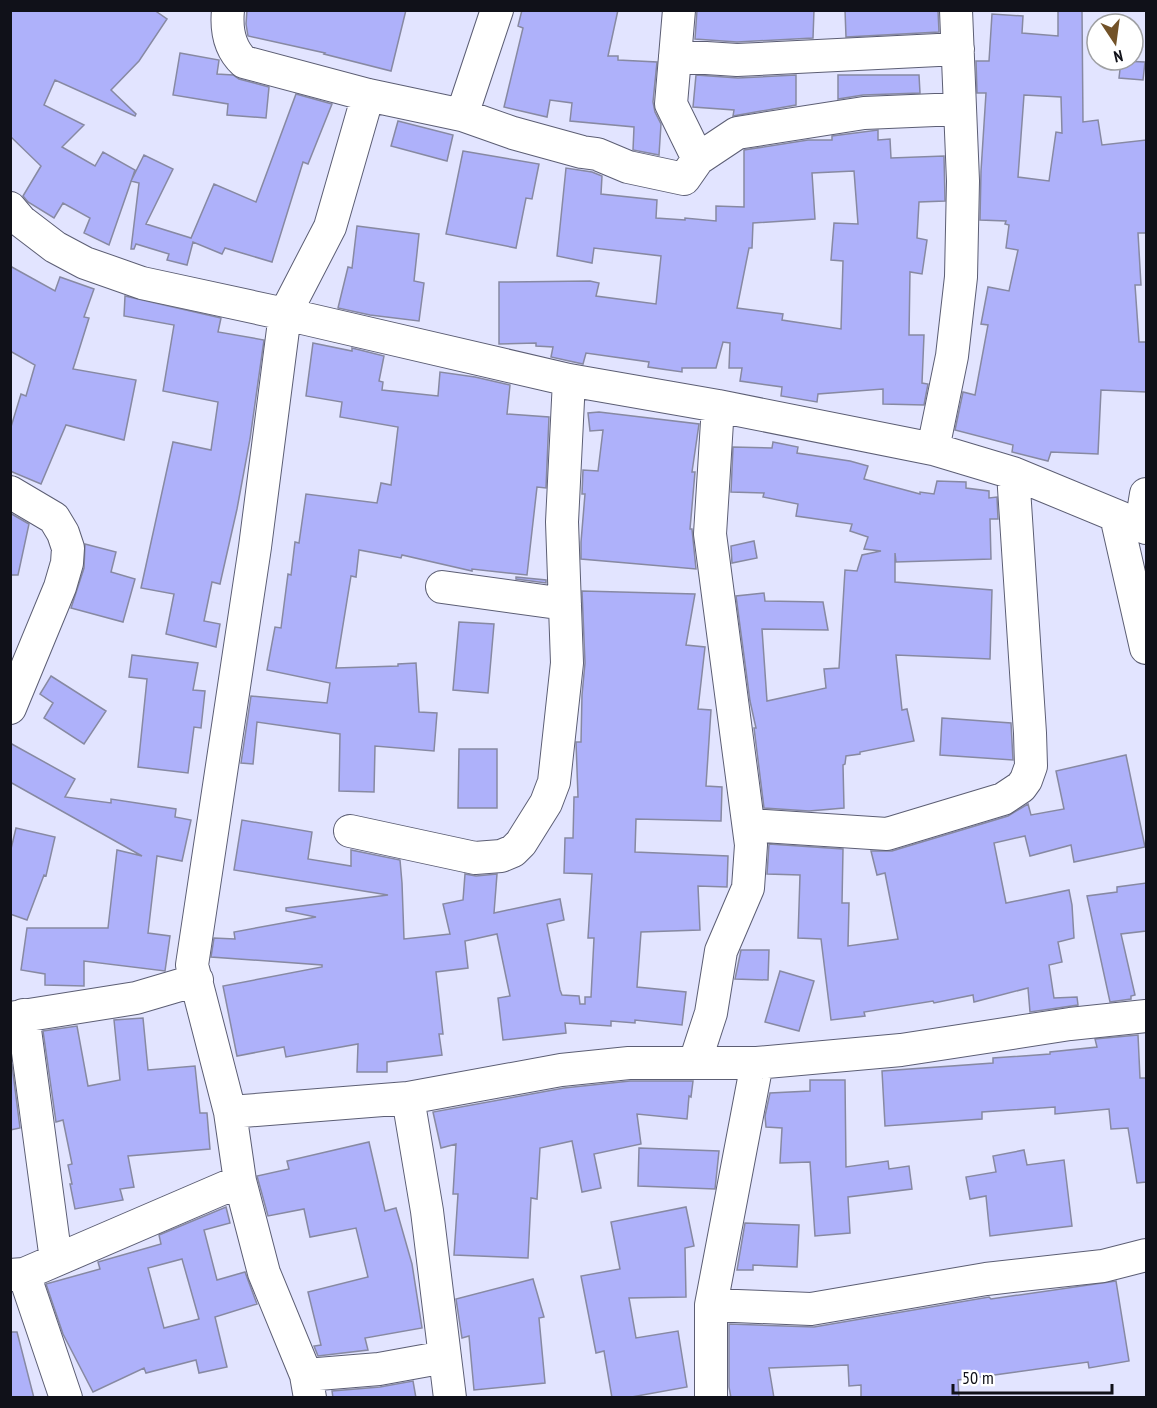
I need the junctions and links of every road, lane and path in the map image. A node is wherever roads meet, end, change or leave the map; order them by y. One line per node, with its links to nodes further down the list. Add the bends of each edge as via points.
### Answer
1 (228, 10): 7 (street, via 231,42 244,62)
2 (497, 10): 9 (street)
3 (679, 10): 6 (street)
4 (956, 10): 5 (street)
5 (958, 49): 6 (street, via 737,60); 8 (street)
6 (675, 56): 10 (street, via 671,104)
7 (368, 95): 9 (street); 12 (street, via 330,227)
8 (959, 109): 10 (street, via 864,113 737,133); 15 (street, via 963,181 961,277 952,356)
9 (462, 116): 10 (street, via 513,134 597,154 628,167 684,179)
10 (698, 159)
11 (14, 225): 12 (street, via 85,263 142,283)
12 (285, 314): 13 (street); 26 (street, via 255,546 192,965)
13 (569, 380): 14 (street); 21 (street, via 562,522)
14 (718, 406): 15 (street); 24 (street, via 710,534)
15 (933, 449): 16 (street)
16 (1013, 473): 19 (street); 24 (street, via 1031,766 1021,787 1003,799 887,834)
17 (10, 492): 23 (street, via 54,518 68,548 60,587)
18 (1146, 494): 19 (street)
19 (1134, 523): 22 (street)
20 (442, 587): 21 (street)
21 (565, 604): 25 (street, via 567,663 554,782 521,843 501,856 475,858)
22 (1146, 648)
23 (10, 708)
24 (749, 825): 29 (street, via 748,888 721,951 711,1013)
25 (350, 831)
26 (197, 980): 28 (street, via 136,998); 32 (street)
27 (1146, 1016): 30 (street, via 901,1050)
28 (17, 1017): 35 (street)
29 (695, 1062): 30 (street); 31 (street, via 561,1070)
30 (757, 1063): 37 (street)
31 (408, 1098): 32 (street); 38 (street)
32 (230, 1113): 33 (street)
33 (240, 1181): 35 (street); 39 (street, via 264,1273)
34 (1146, 1255): 37 (street, via 1103,1266 986,1279 812,1309)
35 (56, 1260): 36 (street)
36 (17, 1275): 40 (street)
37 (711, 1305): 42 (street)
38 (445, 1357): 39 (street); 41 (street)
39 (308, 1386)
40 (66, 1398)
41 (450, 1398)
42 (711, 1398)

